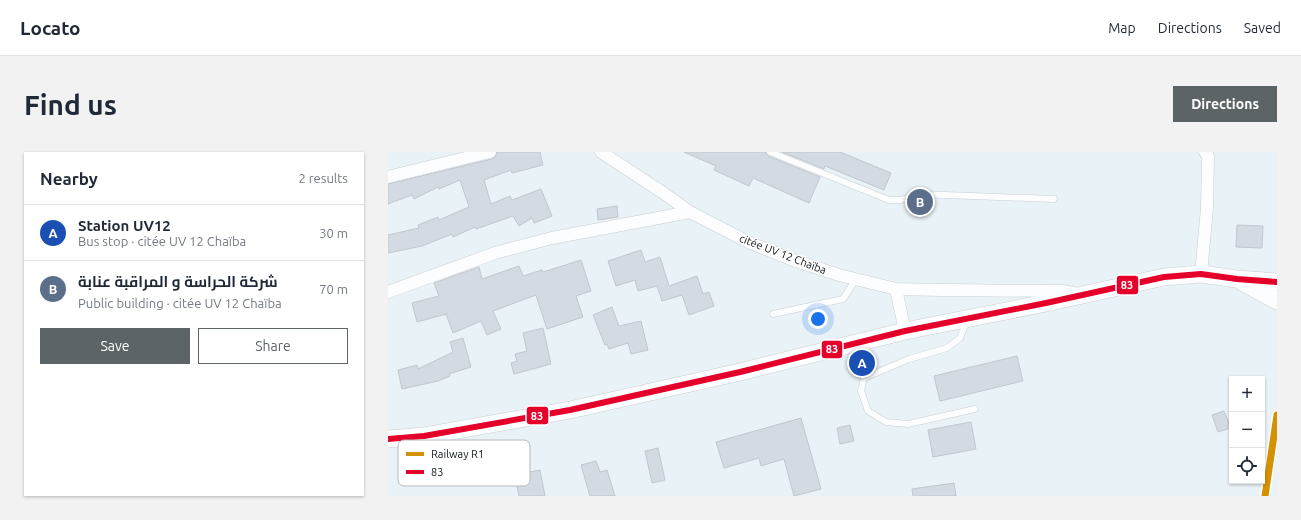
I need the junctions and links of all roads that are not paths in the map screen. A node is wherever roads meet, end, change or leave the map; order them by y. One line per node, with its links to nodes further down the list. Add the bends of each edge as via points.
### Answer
1 (490, 152): 5 (street)
2 (601, 152): 7 (street, citée UV 12 Chaïba)
3 (770, 152): 6 (lane, via 889,200 901,200 918,194)
4 (1208, 153): 8 (street, via 1208,208)
5 (388, 178)
6 (1054, 199)
7 (690, 212): 9 (street, citée UV 12 Chaïba, via 748,242 793,260); 13 (street, via 552,238 496,253)
8 (1201, 274): 10 (street); 14 (street, via 1164,277)
9 (856, 279): 12 (street, citée UV 12 Chaïba); 16 (lane, via 842,299)
10 (1237, 279): 11 (street); 15 (street)
11 (1277, 282)
12 (896, 288): 14 (street, citée UV 12 Chaïba, via 1061,291); 18 (street)
13 (388, 292)
14 (1086, 295): 17 (street)
15 (1277, 301)
16 (773, 314)
17 (968, 319): 18 (street); 19 (lane, via 960,338 947,348 909,359 864,378 861,391 868,411 886,422 908,424)
18 (905, 332): 20 (street, via 570,410 424,436)
19 (975, 409)
20 (388, 439)

